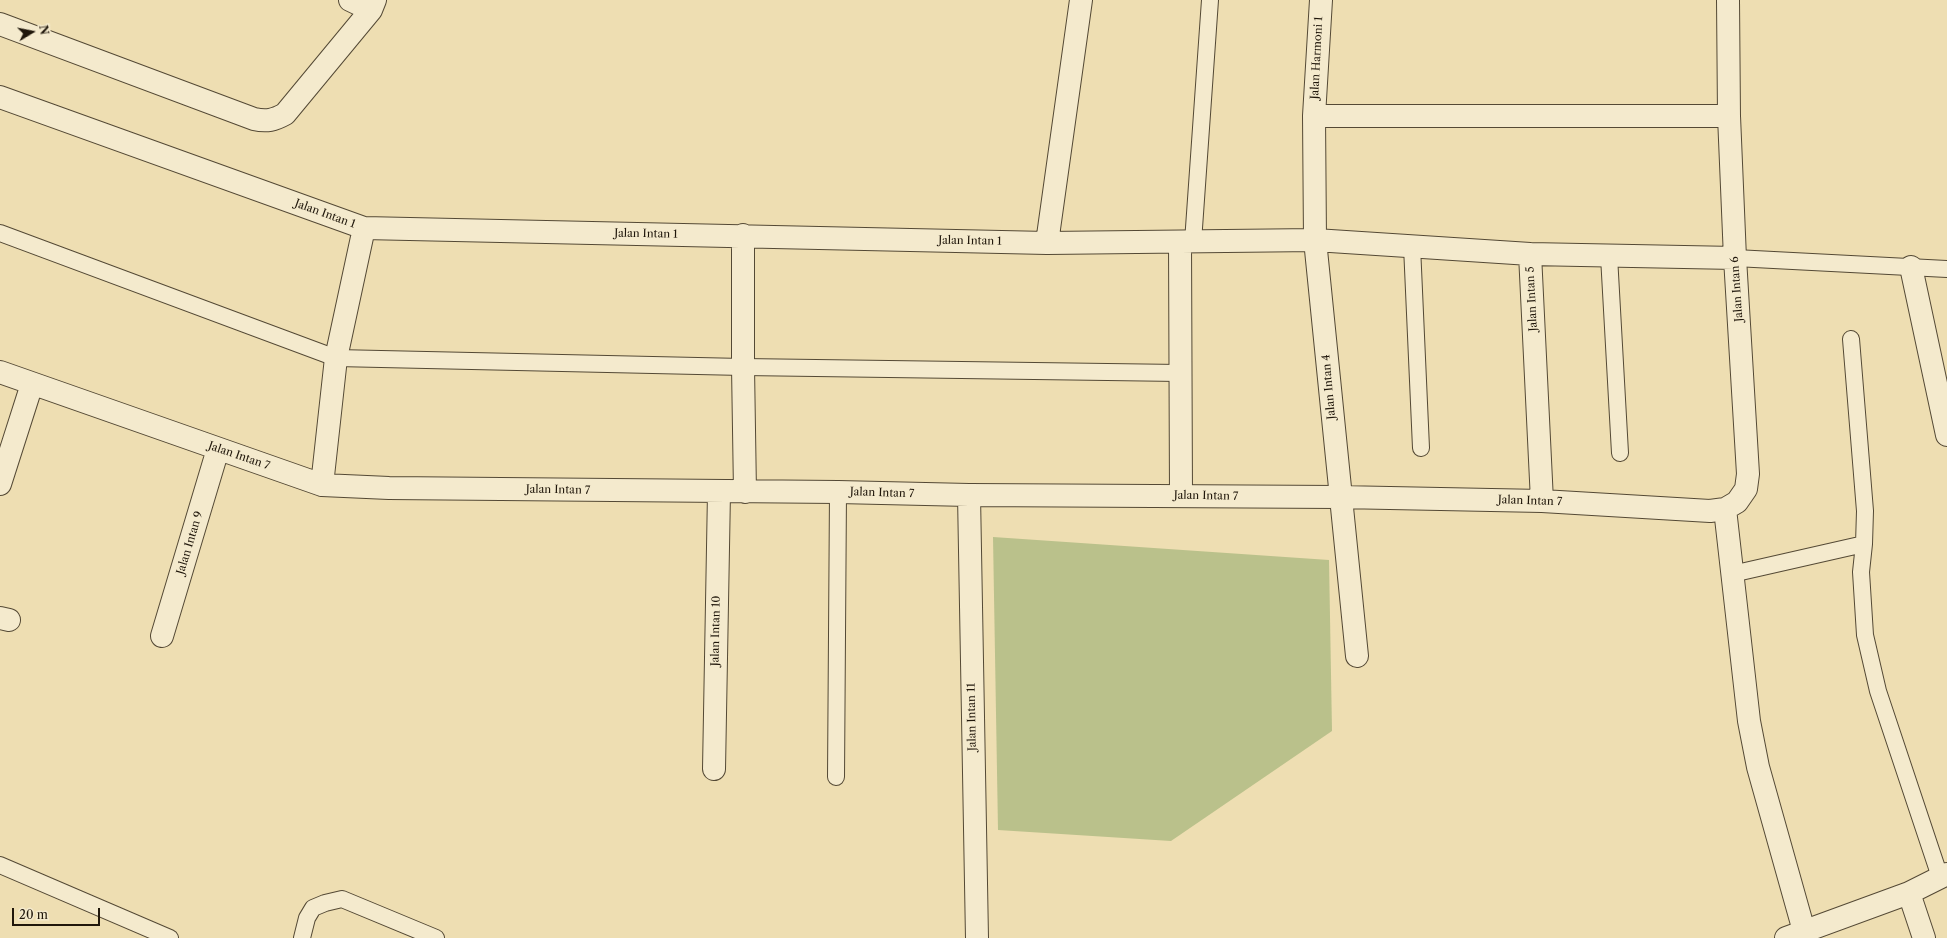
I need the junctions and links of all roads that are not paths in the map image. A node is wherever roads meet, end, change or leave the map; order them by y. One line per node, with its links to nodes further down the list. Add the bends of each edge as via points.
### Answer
1 (350, 0): 6 (street)
2 (1081, 0): 16 (street)
3 (1210, 0): 15 (lane)
4 (1321, 0): 9 (street, Jalan Harmoni 1)
5 (1728, 0): 10 (street, Jalan Intan 6)
6 (373, 5): 7 (street, via 285,114 276,120 265,122)
7 (0, 24)
8 (0, 97): 11 (street, Jalan Intan 1)
9 (1314, 116): 10 (street); 14 (street, Jalan Intan 4)
10 (1729, 116): 20 (street, Jalan Intan 6)
11 (364, 228): 13 (street, Jalan Intan 1); 24 (street)
12 (0, 233): 24 (lane)
13 (743, 236): 16 (street, Jalan Intan 1); 25 (street)
14 (1315, 240): 15 (street, Jalan Intan 1); 17 (street, Jalan Intan 1); 40 (street, Jalan Intan 4)
15 (1186, 242): 16 (street, Jalan Intan 1); 27 (street)
16 (1048, 243)
17 (1412, 246): 18 (street, Jalan Intan 1); 30 (lane)
18 (1530, 254): 19 (street, Jalan Intan 5); 41 (street, Jalan Intan 5)
19 (1609, 256): 20 (street, Jalan Intan 5); 32 (lane)
20 (1735, 258): 21 (lane); 42 (street, Jalan Intan 6, via 1748,474 1746,489 1737,502)
21 (1912, 267): 22 (lane); 29 (street)
22 (1947, 270)
23 (1851, 339): 43 (lane, via 1865,511)
24 (336, 358): 25 (lane); 34 (street)
25 (743, 367): 27 (lane); 36 (street)
26 (0, 372): 28 (street, Jalan Intan 7)
27 (1180, 373): 39 (street)
28 (32, 384): 31 (street, Jalan Intan 7); 33 (street)
29 (1947, 436)
30 (1421, 448)
31 (218, 449): 34 (street, Jalan Intan 7); 45 (street, Jalan Intan 9)
32 (1620, 453)
33 (0, 484)
34 (322, 485): 35 (street, Jalan Intan 7)
35 (718, 492): 36 (street, Jalan Intan 7); 47 (street, Jalan Intan 10)
36 (745, 492): 37 (street, Jalan Intan 7)
37 (838, 492): 38 (street, Jalan Intan 7); 48 (lane)
38 (969, 495): 39 (street, Jalan Intan 7); 56 (street, Jalan Intan 11)
39 (1181, 496): 40 (street, Jalan Intan 7)
40 (1339, 497): 41 (street, Jalan Intan 7); 46 (street, Jalan Intan 4)
41 (1542, 501): 42 (street, Jalan Intan 7, via 1693,510)
42 (1725, 509): 44 (street)
43 (1864, 544): 44 (lane); 50 (lane, via 1861,572 1865,635 1878,690)
44 (1732, 574): 52 (street, via 1749,721)
45 (162, 636)
46 (1356, 656)
47 (714, 769)
48 (836, 777)
49 (0, 865): 53 (lane)
50 (1943, 876): 51 (street)
51 (1910, 893): 52 (street); 57 (street)
52 (1795, 935)
53 (170, 938)
54 (302, 938): 55 (lane, via 312,908 325,902 342,899)
55 (436, 938)
56 (976, 938)
57 (1924, 938)

